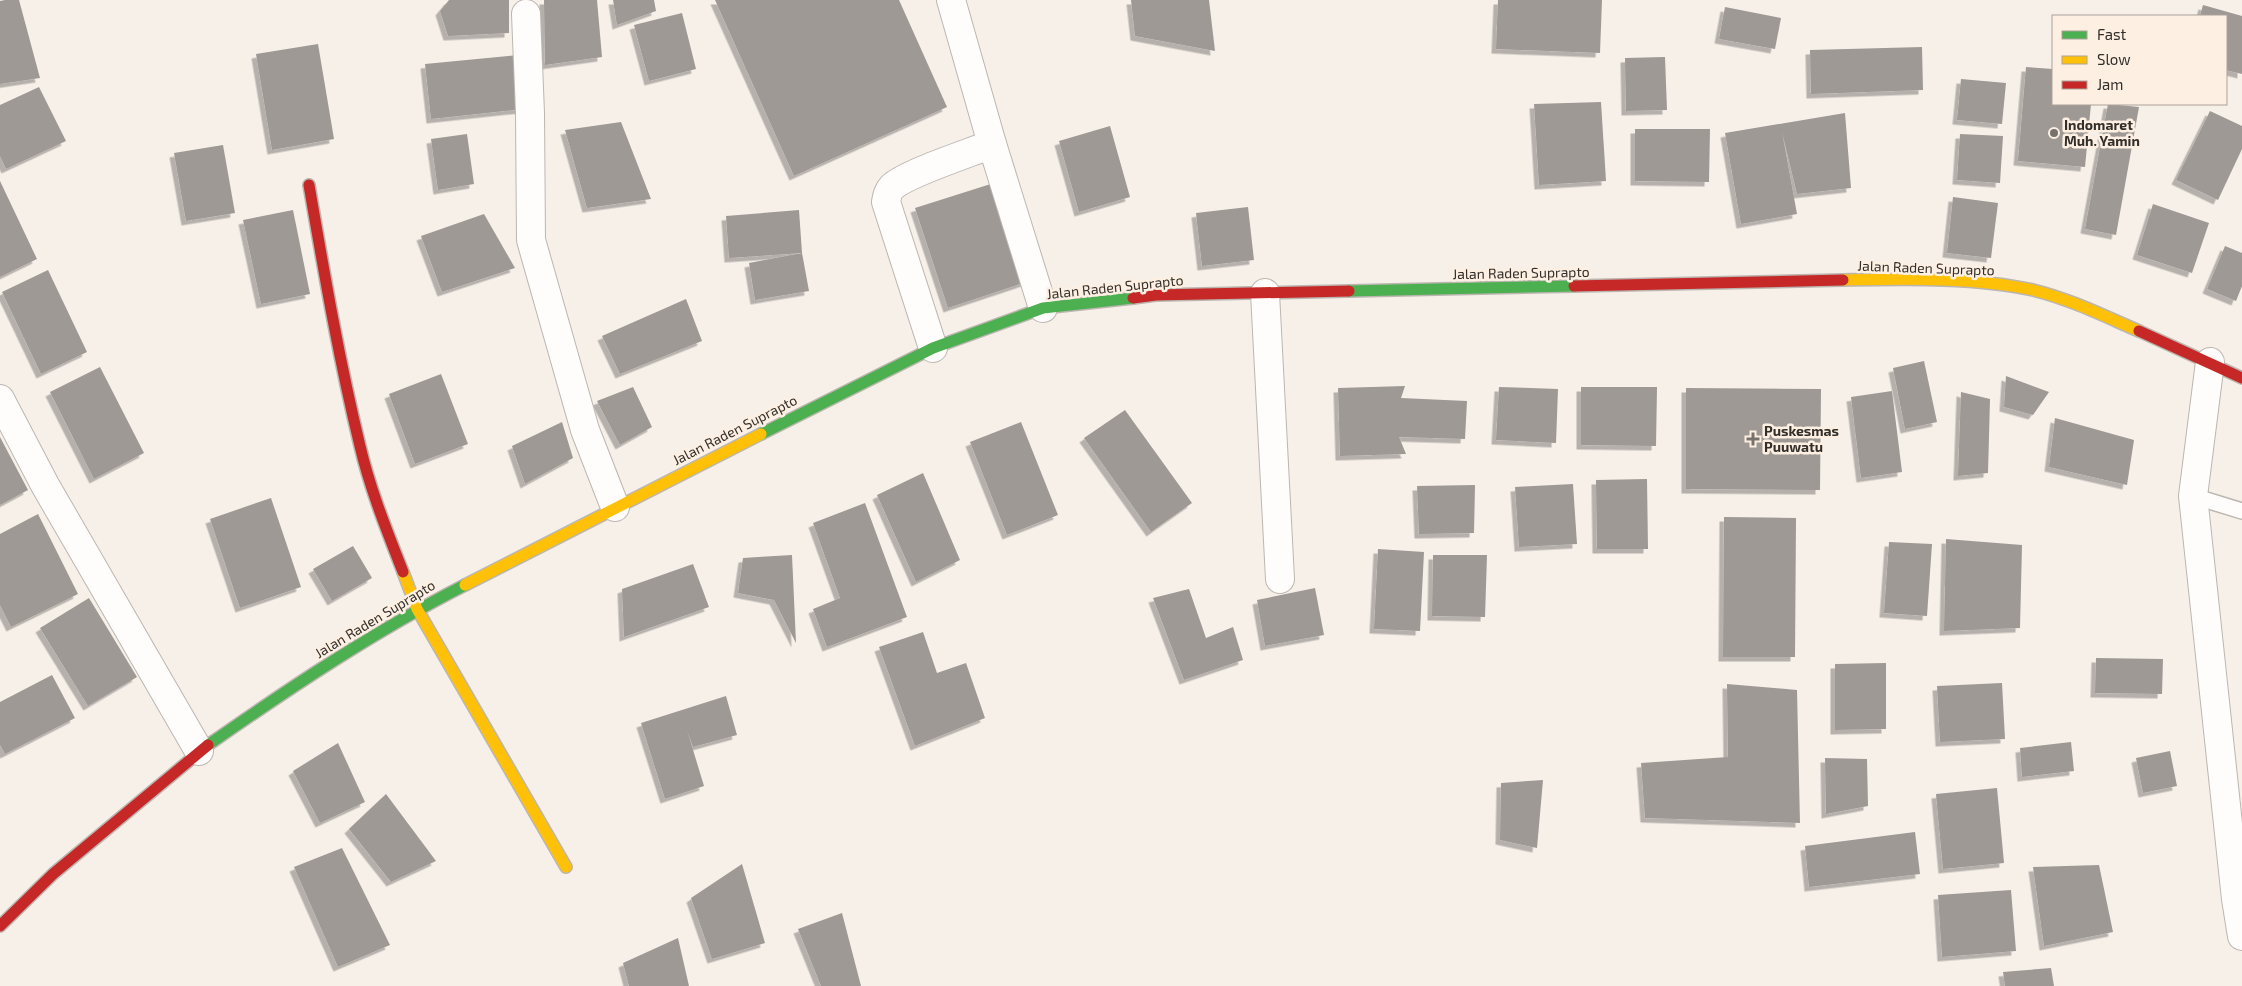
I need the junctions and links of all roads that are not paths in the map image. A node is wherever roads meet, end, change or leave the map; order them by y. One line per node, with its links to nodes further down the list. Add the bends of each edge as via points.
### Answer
1 (951, 0): 3 (street)
2 (526, 14): 12 (street, via 531,240 585,430)
3 (992, 144): 6 (street); 7 (street, via 905,179 891,188 887,195 886,202)
4 (309, 185): 15 (main road, via 333,323 360,448)
5 (1265, 293): 6 (main road, Jalan Raden Suprapto, via 1156,295); 8 (main road, Jalan Raden Suprapto, via 1855,281 1971,282 2032,290 2068,301); 14 (street)
6 (1043, 308): 7 (main road, Jalan Raden Suprapto)
7 (933, 348): 12 (main road, Jalan Raden Suprapto)
8 (2210, 362): 9 (main road, Jalan Raden Suprapto); 11 (street)
9 (2242, 378)
10 (0, 399): 16 (street, via 45,486)
11 (2193, 496): 13 (lane); 18 (street)
12 (615, 507): 15 (main road, Jalan Raden Suprapto)
13 (2242, 511)
14 (1280, 579)
15 (417, 609): 16 (main road, Jalan Raden Suprapto, via 311,674); 17 (main road)
16 (199, 751): 19 (main road, Jalan Raden Suprapto, via 53,874)
17 (566, 867)
18 (2239, 898): 20 (street)
19 (0, 926)
20 (2242, 936)

